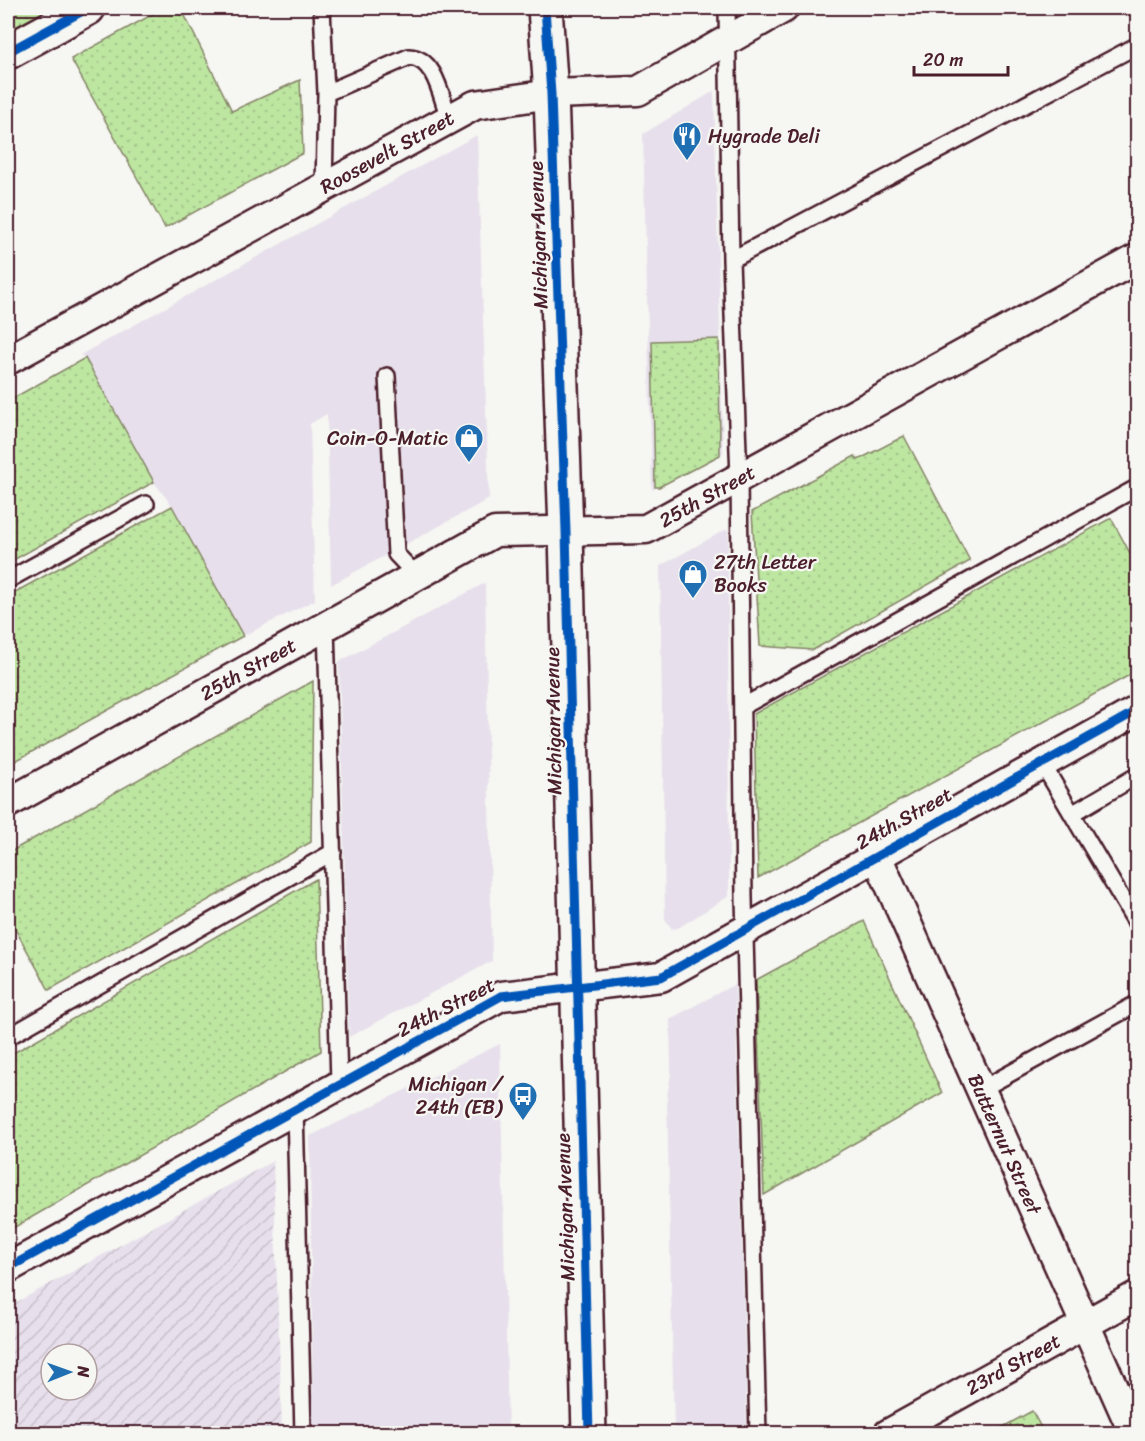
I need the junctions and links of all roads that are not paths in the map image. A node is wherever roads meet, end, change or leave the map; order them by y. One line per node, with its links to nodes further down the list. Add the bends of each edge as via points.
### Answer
1 (88, 8): 8 (main road)
2 (322, 8): 9 (lane)
3 (545, 8): 10 (main road, Michigan Avenue)
4 (728, 8): 6 (lane)
5 (784, 8): 6 (street, Roosevelt Street)
6 (727, 38): 10 (street, Roosevelt Street, via 638,91); 14 (lane)
7 (1137, 45): 14 (lane)
8 (8, 52)
9 (326, 93): 11 (lane, via 409,57 417,58 429,67); 12 (lane)
10 (551, 94): 11 (street, Roosevelt Street, via 475,105); 20 (main road, Michigan Avenue)
11 (449, 118): 12 (street, Roosevelt Street)
12 (324, 187): 15 (street, Roosevelt Street)
13 (1137, 258): 17 (street, 25th Street)
14 (731, 260): 17 (lane)
15 (8, 360)
16 (387, 376): 21 (lane, via 396,554)
17 (739, 478): 20 (street, 25th Street, via 646,529); 24 (lane)
18 (1137, 487): 24 (lane)
19 (146, 504): 22 (lane)
20 (566, 531): 21 (street, 25th Street, via 495,532); 34 (main road, Michigan Avenue)
21 (416, 575): 23 (street, 25th Street)
22 (8, 580)
23 (326, 626): 28 (street, 25th Street); 30 (lane)
24 (742, 707): 33 (lane)
25 (1137, 710): 26 (street, 24th Street)
26 (1042, 763): 29 (lane); 31 (street, 24th Street)
27 (1137, 775): 29 (lane)
28 (8, 803)
29 (1072, 814): 32 (lane)
30 (333, 852): 36 (lane); 37 (lane)
31 (876, 854): 33 (street, 24th Street); 38 (street, Butternut Street)
32 (1137, 926)
33 (745, 928): 34 (street, 24th Street, via 661,977); 45 (lane)
34 (577, 987): 37 (street, 24th Street, via 501,996); 44 (main road, Michigan Avenue)
35 (1137, 1003): 38 (lane)
36 (8, 1037)
37 (339, 1083): 39 (street, 24th Street)
38 (981, 1090): 42 (street, Butternut Street)
39 (295, 1108): 40 (street, 24th Street); 43 (lane)
40 (8, 1268)
41 (1137, 1295): 42 (street, 23rd Street)
42 (1085, 1324): 46 (street, 23rd Street); 47 (street, Butternut Street)
43 (303, 1434)
44 (589, 1434)
45 (758, 1434)
46 (888, 1434)
47 (1134, 1434)

